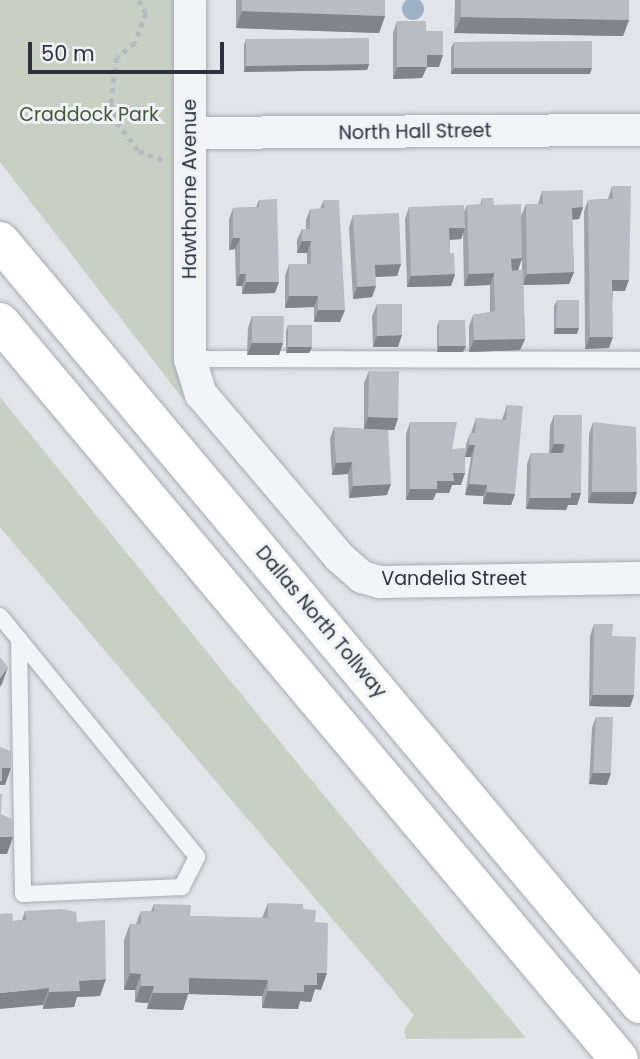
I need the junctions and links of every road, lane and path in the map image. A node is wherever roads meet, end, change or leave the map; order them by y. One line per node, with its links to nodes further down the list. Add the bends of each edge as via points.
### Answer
1 (139, 0): 5 (path, via 146,13 135,43 117,58 111,103 117,122 139,152)
2 (190, 0): 4 (street, Hawthorne Avenue)
3 (640, 130): 4 (street, North Hall Street)
4 (191, 133): 10 (street, Hawthorne Avenue)
5 (167, 162)
6 (0, 241): 14 (highway, Dallas North Tollway)
7 (0, 322): 8 (highway)
8 (13, 345): 15 (highway)
9 (640, 360): 10 (lane)
10 (191, 369): 11 (street, Vandelia Street, via 330,547 362,577 380,582)
11 (640, 578)
12 (0, 616): 13 (lane)
13 (19, 639): 13 (lane, via 197,857 182,887 23,894)
14 (640, 1004)
15 (619, 1059)

